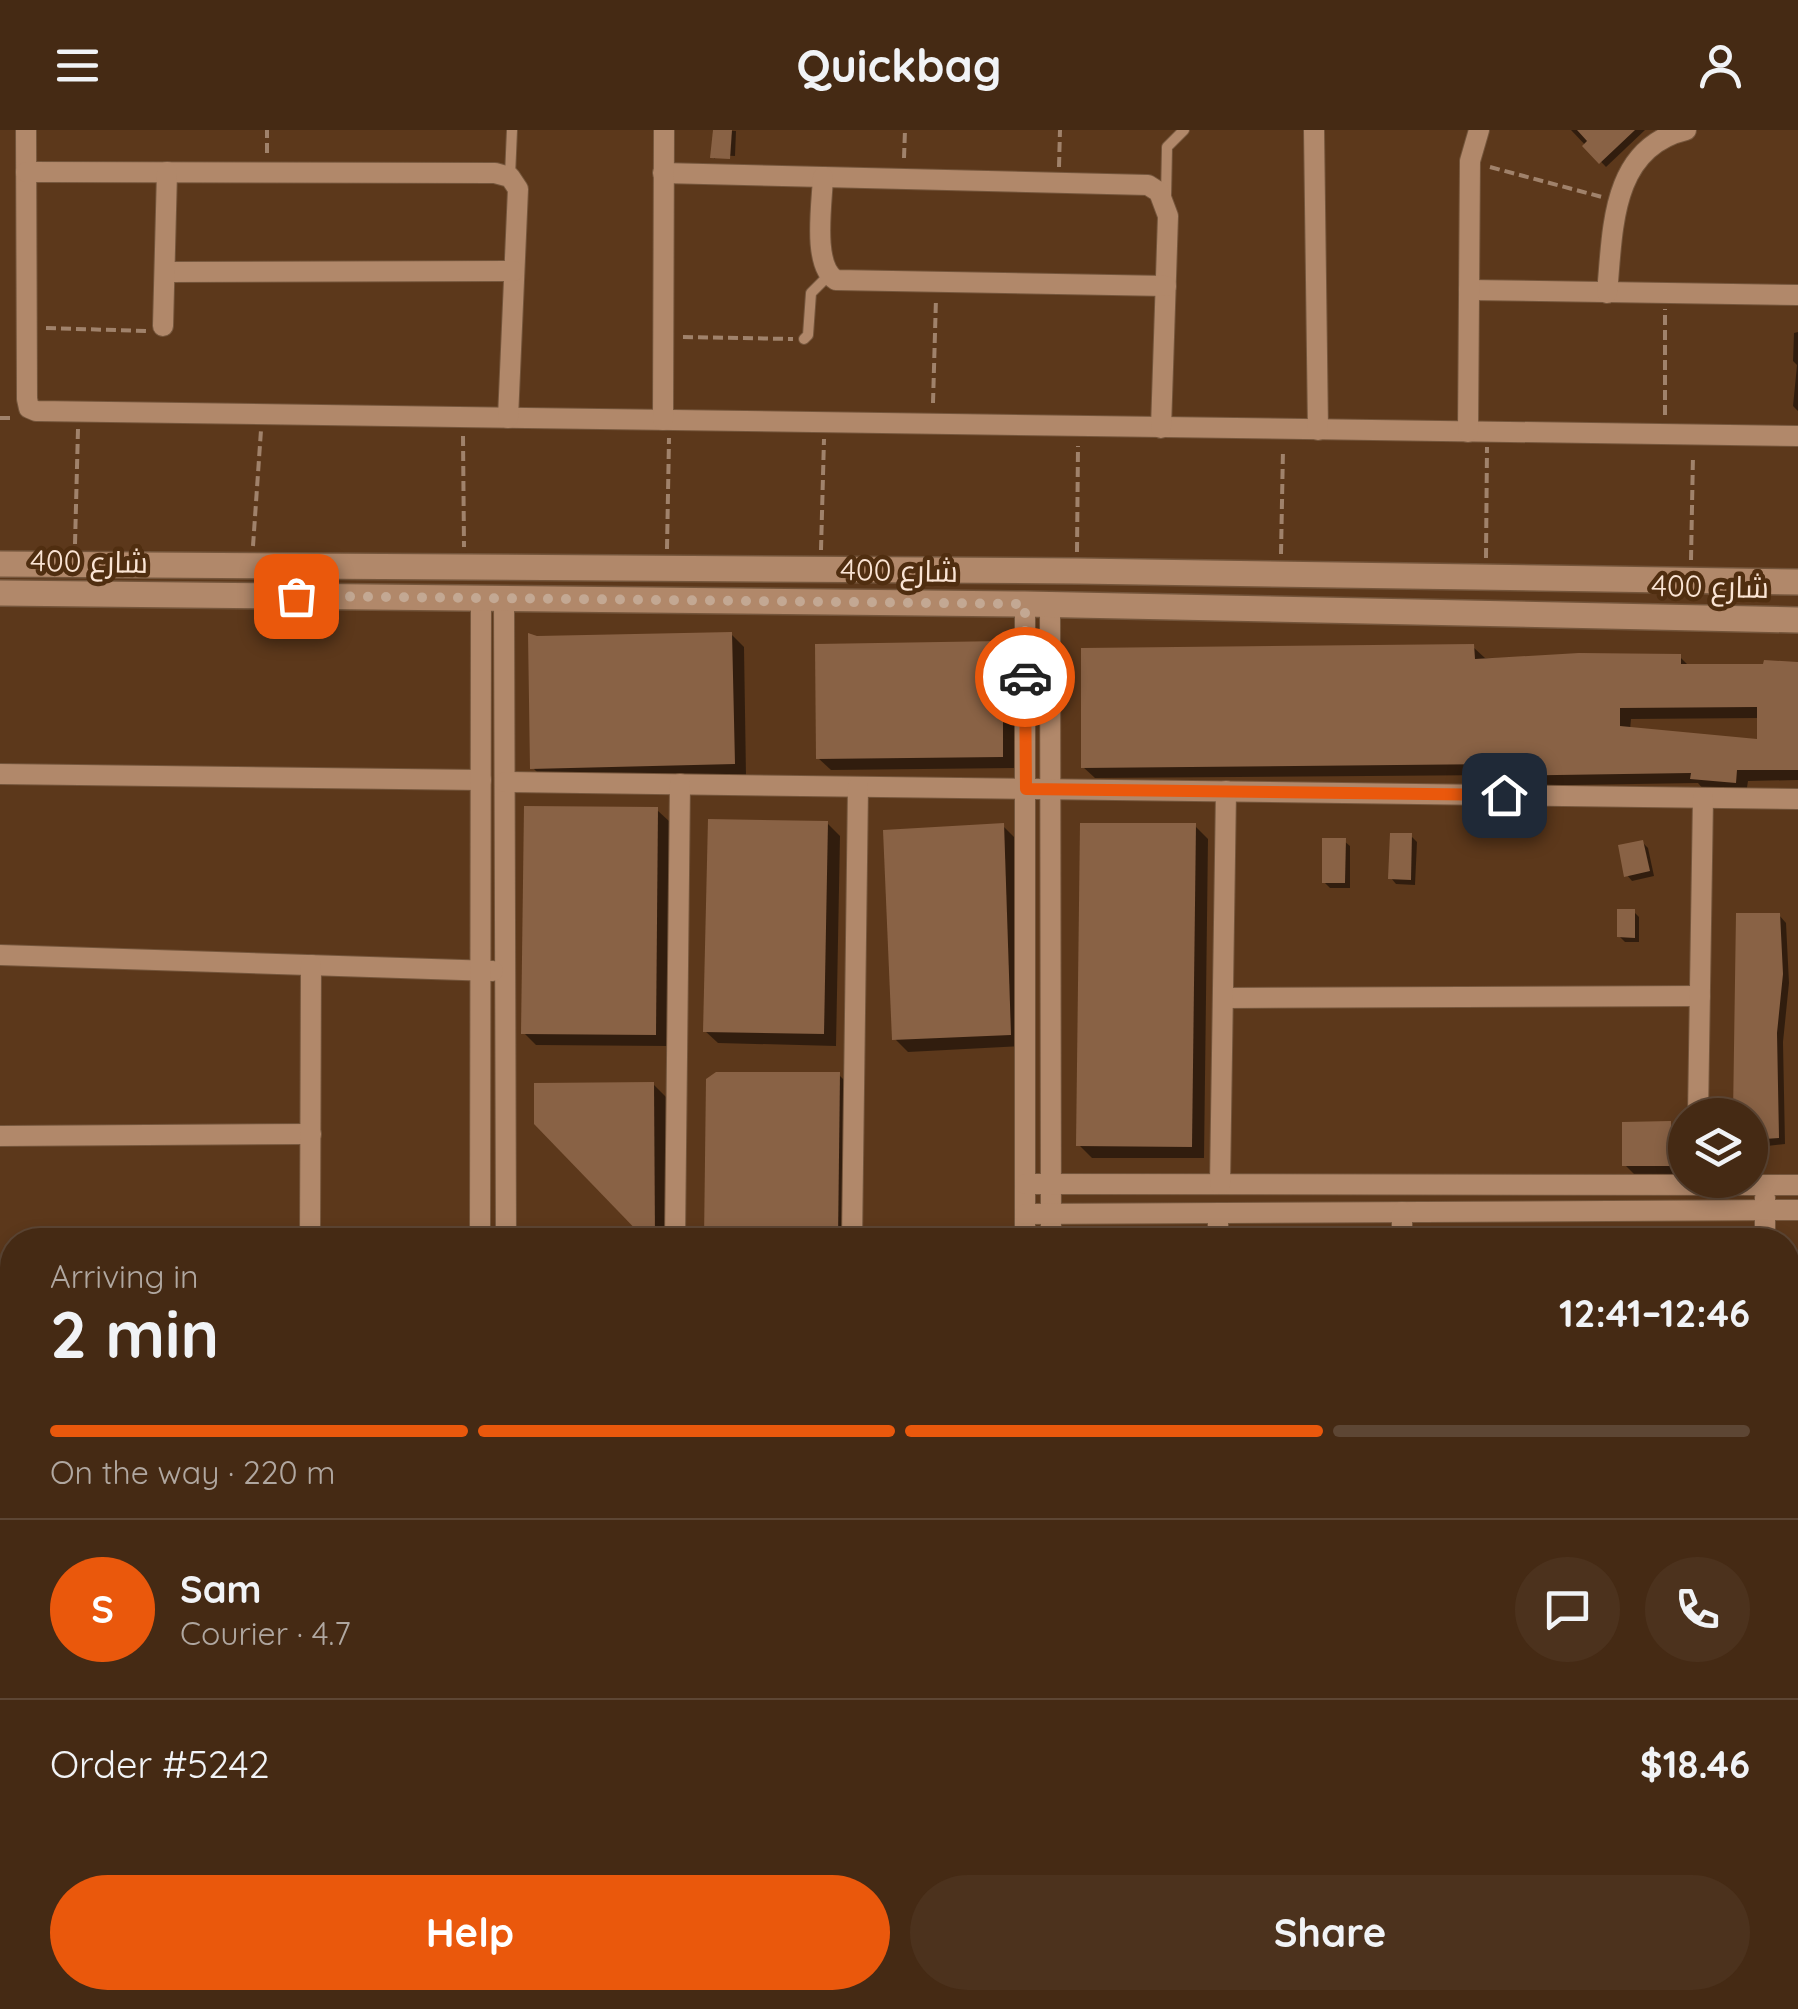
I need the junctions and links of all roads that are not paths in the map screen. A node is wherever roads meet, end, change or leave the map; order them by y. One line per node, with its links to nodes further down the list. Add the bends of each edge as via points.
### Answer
1 (26, 130): 8 (street)
2 (512, 130): 12 (lane)
3 (664, 130): 10 (street)
4 (1184, 130): 13 (lane, via 1168,147)
5 (1314, 130): 26 (street)
6 (1479, 130): 18 (street, via 1470,161)
7 (1686, 130): 19 (street, via 1657,142 1624,178)
8 (26, 172): 9 (street); 23 (street, via 27,404 36,412)
9 (167, 172): 12 (street); 15 (street)
10 (664, 173): 11 (street); 24 (street)
11 (822, 176): 13 (street, via 1148,184); 16 (street, via 821,257)
12 (510, 177): 14 (street, via 518,189)
13 (1166, 204): 17 (street)
14 (514, 271): 15 (street); 23 (street)
15 (165, 272): 21 (street)
16 (828, 276): 17 (street, via 846,282); 22 (lane, via 812,293)
17 (1166, 286): 25 (street)
18 (1468, 290): 19 (street); 27 (street)
19 (1607, 293): 20 (street)
20 (1798, 295)
21 (163, 326)
22 (804, 339)
23 (508, 418): 24 (street)
24 (666, 420): 25 (street)
25 (1161, 428): 26 (street)
26 (1318, 430): 27 (street)
27 (1478, 432): 28 (street)
28 (1798, 436)
29 (0, 564): 30 (street, شارع 400)
30 (39, 564): 31 (street, شارع 400); 34 (street)
31 (1025, 571): 32 (street, شارع 400); 36 (street)
32 (1798, 582)
33 (0, 593): 34 (street, شارع 400)
34 (38, 593): 35 (street, شارع 400)
35 (492, 598): 36 (street, شارع 400); 39 (street); 40 (street)
36 (1038, 604): 37 (street, شارع 400); 43 (street); 44 (street)
37 (1798, 620)
38 (0, 774): 39 (street)
39 (480, 780): 50 (street)
40 (504, 782): 41 (street); 51 (street)
41 (680, 784): 42 (street); 73 (street)
42 (858, 786): 43 (street); 74 (street)
43 (1026, 789): 44 (street); 58 (street)
44 (1050, 789): 45 (street); 59 (street)
45 (1226, 791): 46 (street); 53 (street)
46 (1703, 798): 47 (street); 52 (street)
47 (1798, 799)
48 (0, 955): 49 (street)
49 (311, 965): 50 (street); 55 (street)
50 (481, 970): 51 (street); 71 (street)
51 (505, 971): 72 (street)
52 (1700, 996): 53 (street); 54 (street)
53 (1222, 998): 60 (street)
54 (1698, 1098)
55 (311, 1134): 56 (street); 70 (street)
56 (0, 1136)
57 (1668, 1182): 60 (street)
58 (1025, 1184): 59 (street); 68 (street)
59 (1051, 1184): 60 (street); 69 (street)
60 (1220, 1184)
61 (1768, 1184): 62 (street)
62 (1798, 1184)
63 (1765, 1198): 64 (street)
64 (1765, 1210): 65 (street); 66 (street); 79 (street)
65 (1798, 1210)
66 (1402, 1212): 67 (street); 78 (street)
67 (1218, 1213): 69 (street); 77 (street)
68 (1026, 1214): 69 (street); 75 (street)
69 (1051, 1214): 76 (street)
70 (310, 1228)
71 (480, 1228)
72 (506, 1228)
73 (675, 1228)
74 (852, 1228)
75 (1026, 1228)
76 (1051, 1228)
77 (1218, 1228)
78 (1402, 1228)
79 (1765, 1228)

